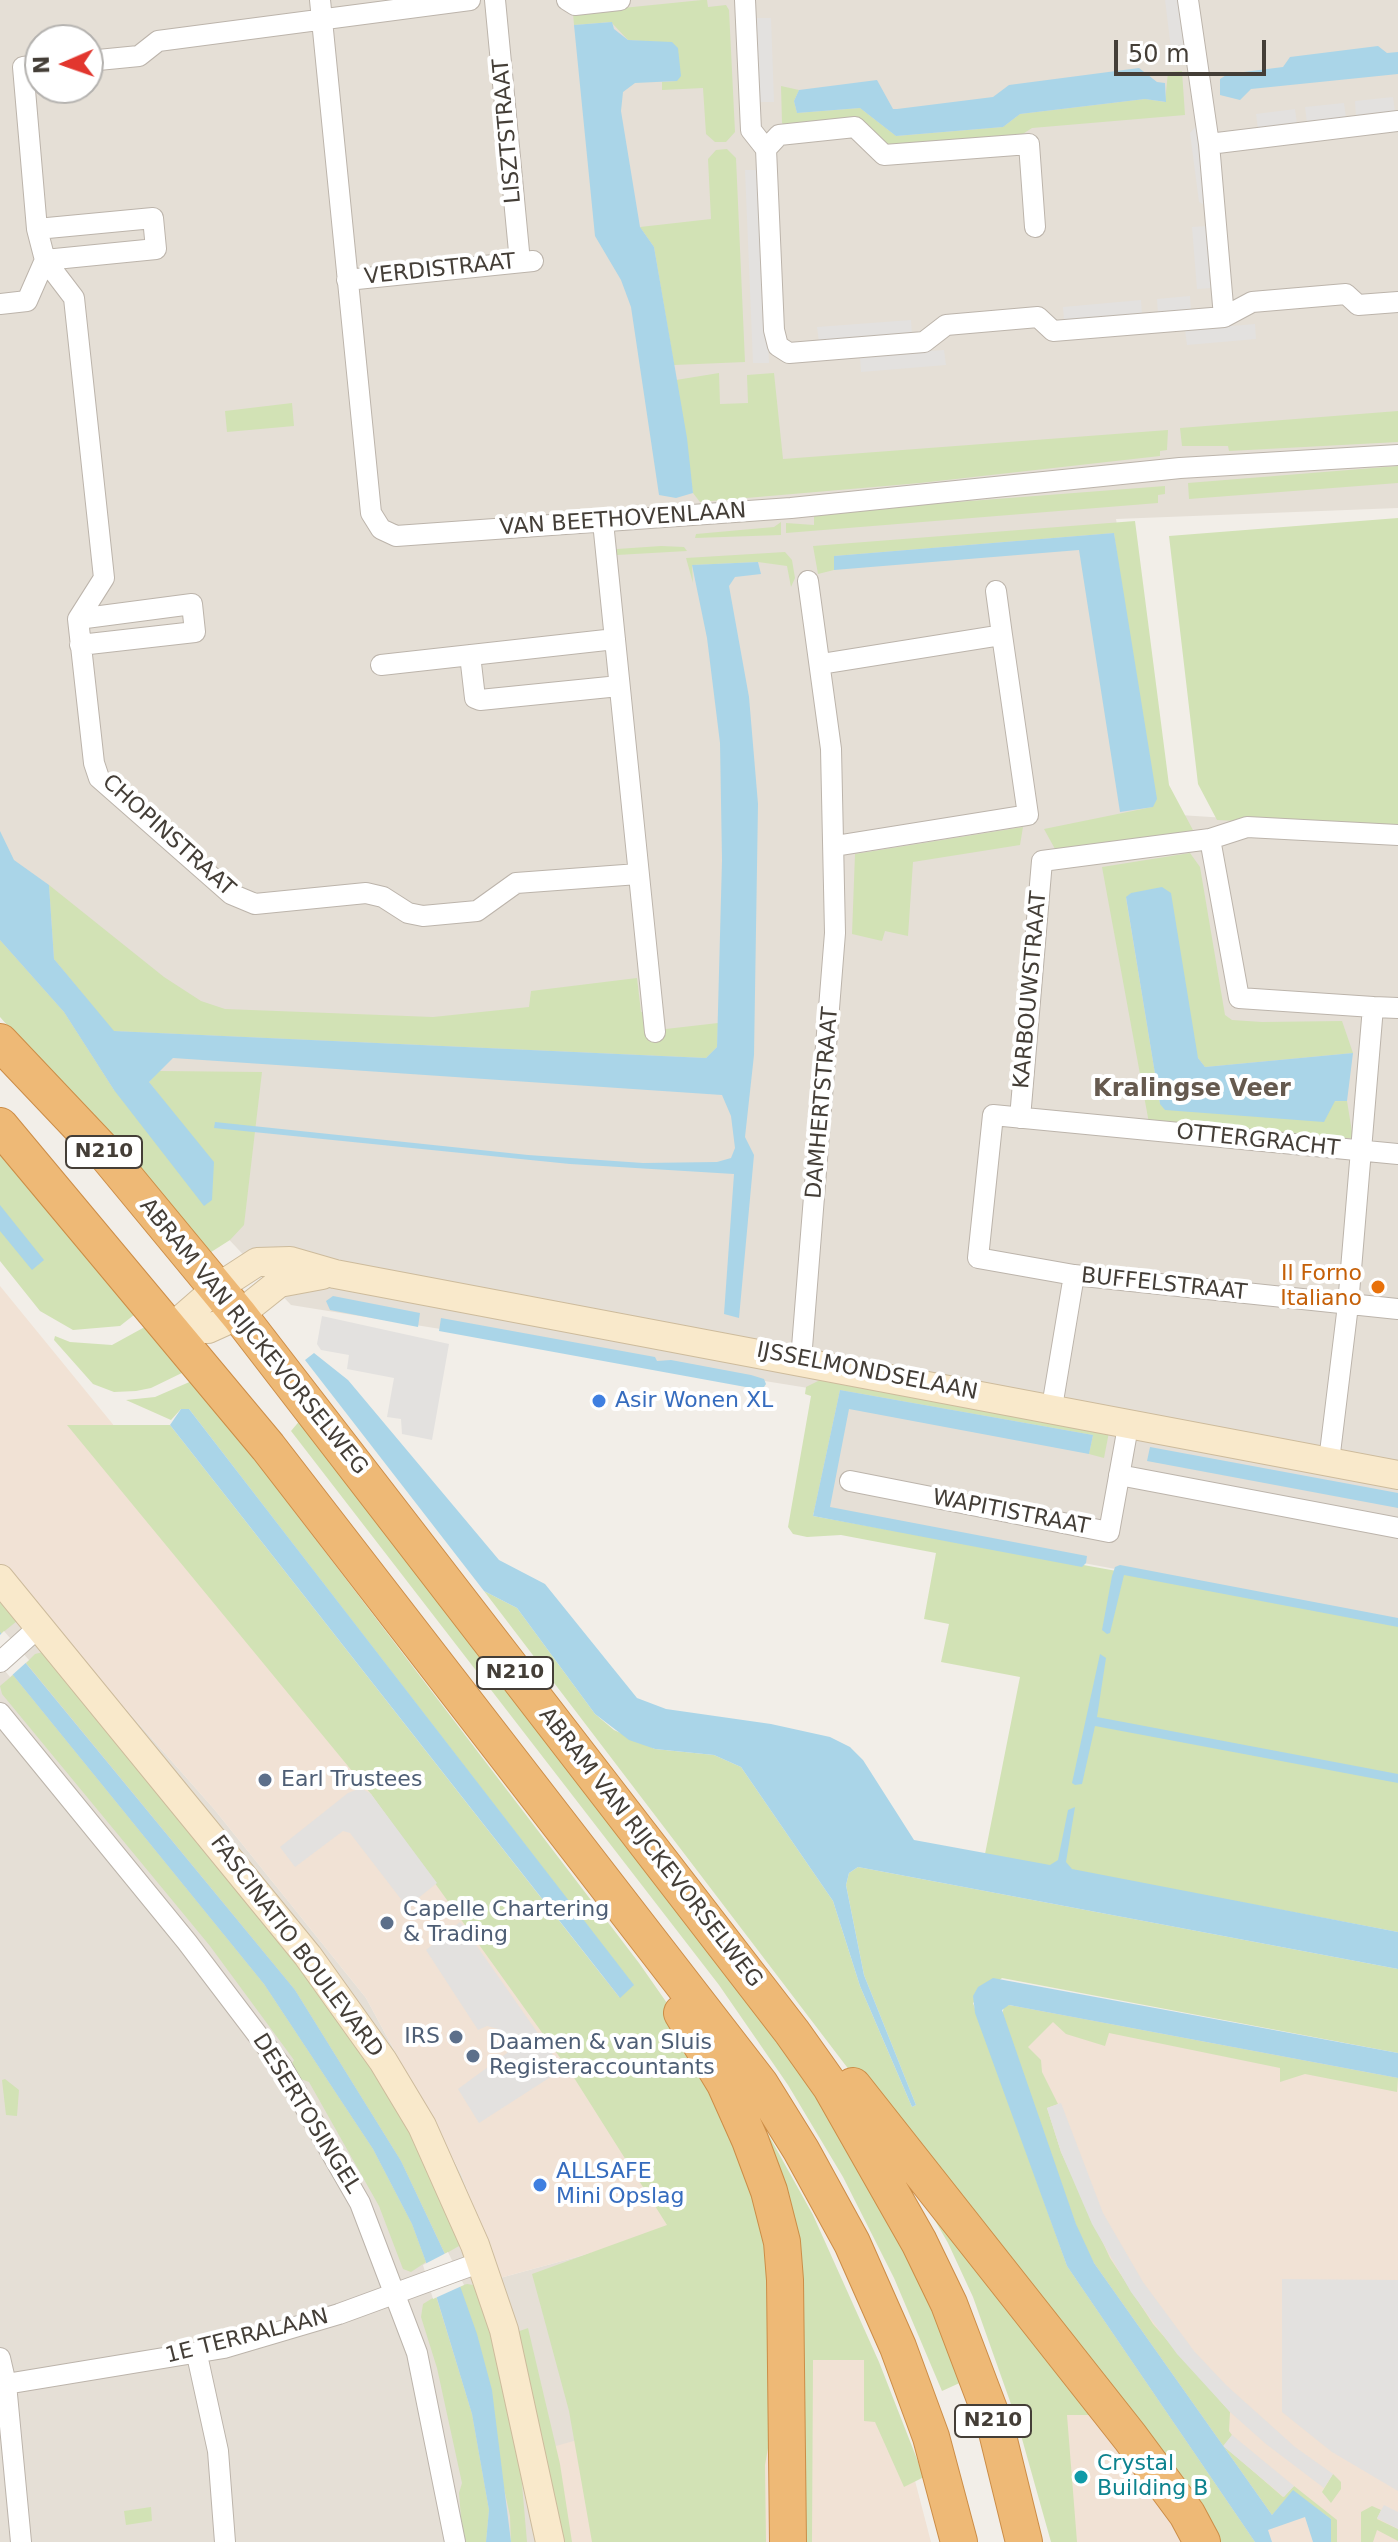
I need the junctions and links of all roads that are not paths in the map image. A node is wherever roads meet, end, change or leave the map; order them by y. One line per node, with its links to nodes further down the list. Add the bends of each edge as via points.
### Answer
1 (470, 0): 7 (street)
2 (495, 0): 16 (street, LISZTSTRAAT)
3 (567, 0): 4 (street, via 575,5)
4 (620, 0)
5 (745, 0): 12 (street, via 751,130)
6 (1188, 0): 11 (street)
7 (321, 9): 8 (street, via 295,25 158,41 139,56); 17 (street, VAN BEETHOVENLAAN)
8 (104, 59)
9 (26, 104): 14 (street)
10 (1398, 121): 11 (street)
11 (1209, 144): 20 (street)
12 (766, 149): 13 (street, via 779,135 855,127 884,155 1029,144); 20 (street, via 774,330 778,346 789,353 924,342 946,325 962,323 1038,317 1053,331)
13 (1035, 227)
14 (37, 229): 15 (street); 15 (street, via 153,218 156,249)
15 (45, 260): 19 (street, via 27,301); 25 (street, via 74,298 104,578)
16 (527, 262): 17 (street, VERDISTRAAT)
17 (347, 280): 22 (street, VAN BEETHOVENLAAN, via 371,513 381,529 396,536)
18 (1398, 302): 20 (street, via 1358,305 1346,294 1252,302)
19 (0, 304)
20 (1224, 317)
21 (1398, 455): 22 (street, VAN BEETHOVENLAAN, via 1180,468)
22 (603, 522): 27 (street)
23 (808, 581): 30 (street, DAMHERTSTRAAT)
24 (996, 591): 26 (street)
25 (78, 619): 28 (street, CHOPINSTRAAT); 28 (street, via 192,604 195,632)
26 (1002, 635): 30 (street); 35 (street, via 1028,815)
27 (615, 639): 29 (street); 32 (street)
28 (80, 645): 36 (street, CHOPINSTRAAT, via 99,778 239,899 265,905 374,894 423,916 477,911 516,883)
29 (470, 655): 31 (street); 32 (street, via 475,698 480,700)
30 (821, 664): 35 (street, DAMHERTSTRAAT)
31 (381, 665)
32 (619, 686): 36 (street)
33 (1398, 835): 34 (street, via 1247,827)
34 (1210, 839): 37 (street, via 1239,998); 41 (street, KARBOUWSTRAAT, via 1042,861)
35 (835, 846): 51 (street, DAMHERTSTRAAT, via 833,984)
36 (638, 874): 39 (street)
37 (1373, 1007): 38 (street); 43 (street, OTTERGRACHT)
38 (1398, 1008)
39 (655, 1032)
40 (0, 1042): 47 (highway, ABRAM VAN RIJCKEVORSELWEG / N210, via 106,1154)
41 (1020, 1118): 43 (street, OTTERGRACHT); 45 (street, KARBOUWSTRAAT, via 993,1115)
42 (0, 1126): 50 (highway, N210)
43 (1361, 1151): 44 (street); 48 (street)
44 (1398, 1154)
45 (978, 1258): 46 (street, BUFFELSTRAAT)
46 (1074, 1275): 48 (street, BUFFELSTRAAT); 52 (street)
47 (228, 1302): 50 (street, IJSSELMONDSELAAN); 51 (street, IJSSELMONDSELAAN, via 279,1283 335,1274); 64 (highway, ABRAM VAN RIJCKEVORSELWEG / N210)
48 (1348, 1305): 49 (street, BUFFELSTRAAT); 54 (street)
49 (1398, 1309)
50 (170, 1329): 63 (highway, N210)
51 (801, 1360): 52 (street, IJSSELMONDSELAAN)
52 (1052, 1407): 53 (street, IJSSELMONDSELAAN)
53 (1129, 1421): 54 (street, IJSSELMONDSELAAN); 55 (street, WAPITISTRAAT)
54 (1329, 1461): 56 (street, IJSSELMONDSELAAN)
55 (1119, 1475): 57 (street, WAPITISTRAAT, via 1109,1532); 58 (street)
56 (1398, 1475)
57 (850, 1481)
58 (1398, 1528)
59 (0, 1579): 60 (street, FASCINATIO BOULEVARD)
60 (32, 1633): 61 (street); 65 (street, FASCINATIO BOULEVARD, via 343,2002 422,2126)
61 (0, 1662)
62 (0, 1713): 66 (street, DESERTOSINGEL, via 282,2067 360,2203)
63 (587, 1858): 76 (highway, via 725,2084 769,2191 785,2280); 77 (highway, N210, via 760,2084 852,2243 931,2437)
64 (792, 2032): 78 (highway, ABRAM VAN RIJCKEVORSELWEG / N210, via 882,2174 949,2304 996,2428); 79 (highway, via 832,2058 1130,2437)
65 (471, 2265): 66 (street, 1E TERRALAAN); 70 (street, FASCINATIO BOULEVARD, via 504,2330)
66 (393, 2293): 67 (street, 1E TERRALAAN); 73 (street, DESERTOSINGEL, via 420,2364)
67 (197, 2355): 69 (street, 1E TERRALAAN); 72 (street, via 218,2451)
68 (0, 2358): 69 (street)
69 (6, 2384): 71 (street)
70 (531, 2456): 74 (street, FASCINATIO BOULEVARD); 75 (street, FASCINATIO BOULEVARD)
71 (21, 2542)
72 (225, 2542)
73 (455, 2542)
74 (534, 2542)
75 (550, 2542)
76 (788, 2542)
77 (959, 2542)
78 (1024, 2542)
79 (1202, 2542)

